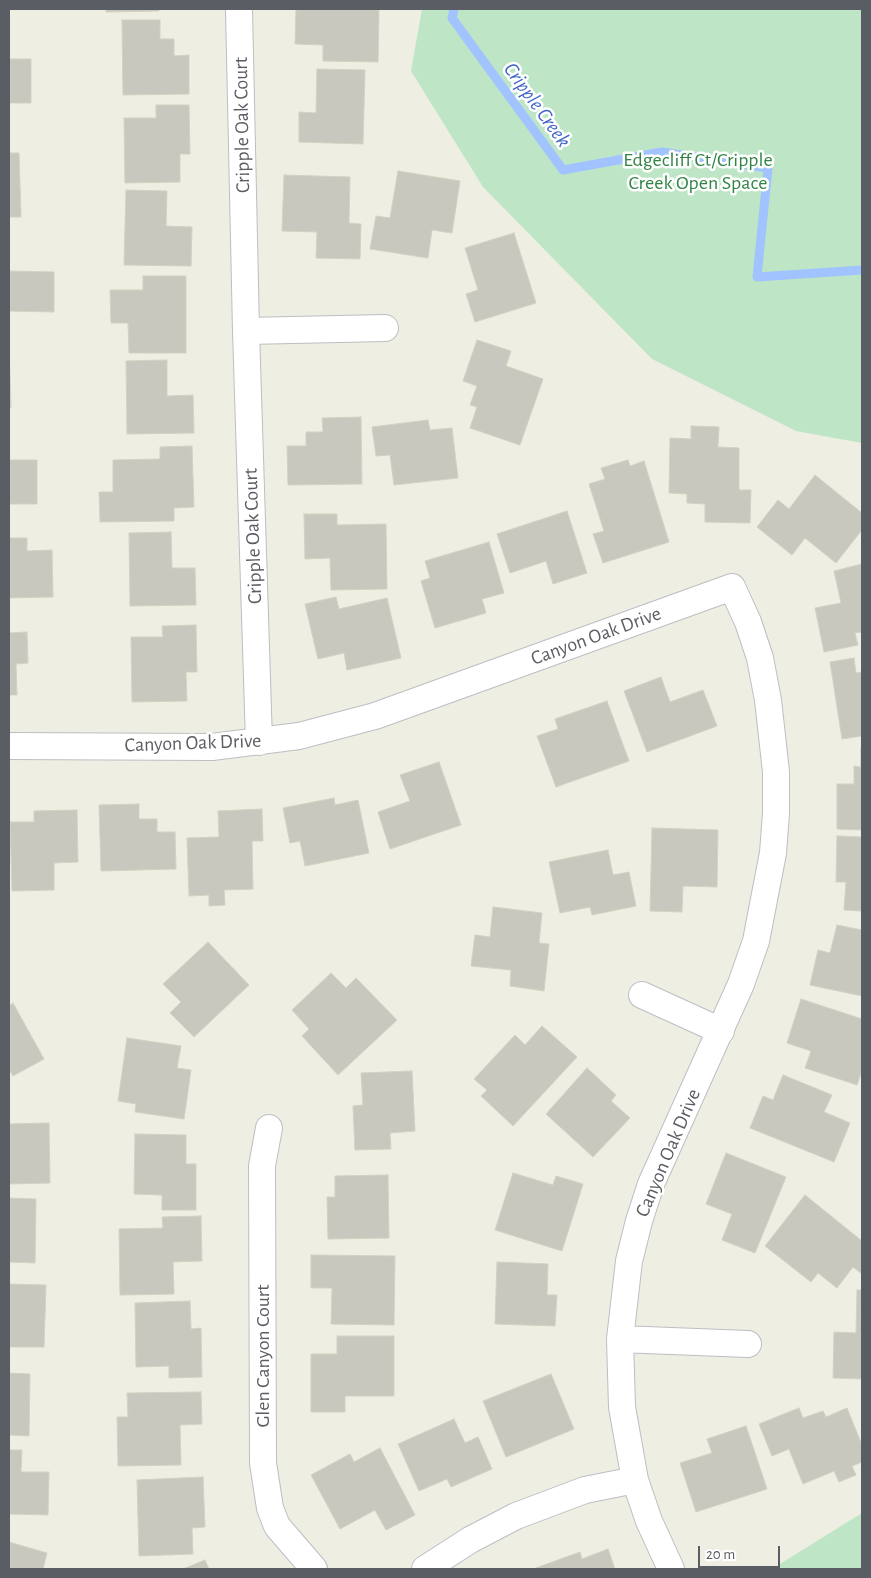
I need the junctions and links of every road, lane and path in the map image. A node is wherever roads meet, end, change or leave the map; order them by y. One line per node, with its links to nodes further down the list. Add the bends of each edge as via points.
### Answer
1 (239, 9): 3 (street, Cripple Oak Court)
2 (385, 328): 3 (street)
3 (246, 331): 4 (street, Cripple Oak Court)
4 (259, 742): 5 (street, Canyon Oak Drive, via 212,747); 7 (street, Canyon Oak Drive, via 299,736 375,716 732,587 748,622 764,675 773,734 776,813 773,853 756,941 742,984)
5 (9, 746)
6 (642, 995): 7 (street)
7 (721, 1031): 9 (street, Canyon Oak Drive, via 651,1184 638,1220 627,1271)
8 (269, 1128): 12 (street, Glen Canyon Court, via 262,1166 263,1463 270,1508 278,1526)
9 (620, 1339): 10 (street); 11 (street, Canyon Oak Drive, via 622,1407)
10 (748, 1344)
11 (635, 1480): 13 (street, via 585,1490 516,1516); 14 (street, Canyon Oak Drive, via 648,1522)
12 (314, 1569)
13 (425, 1569)
14 (671, 1569)

